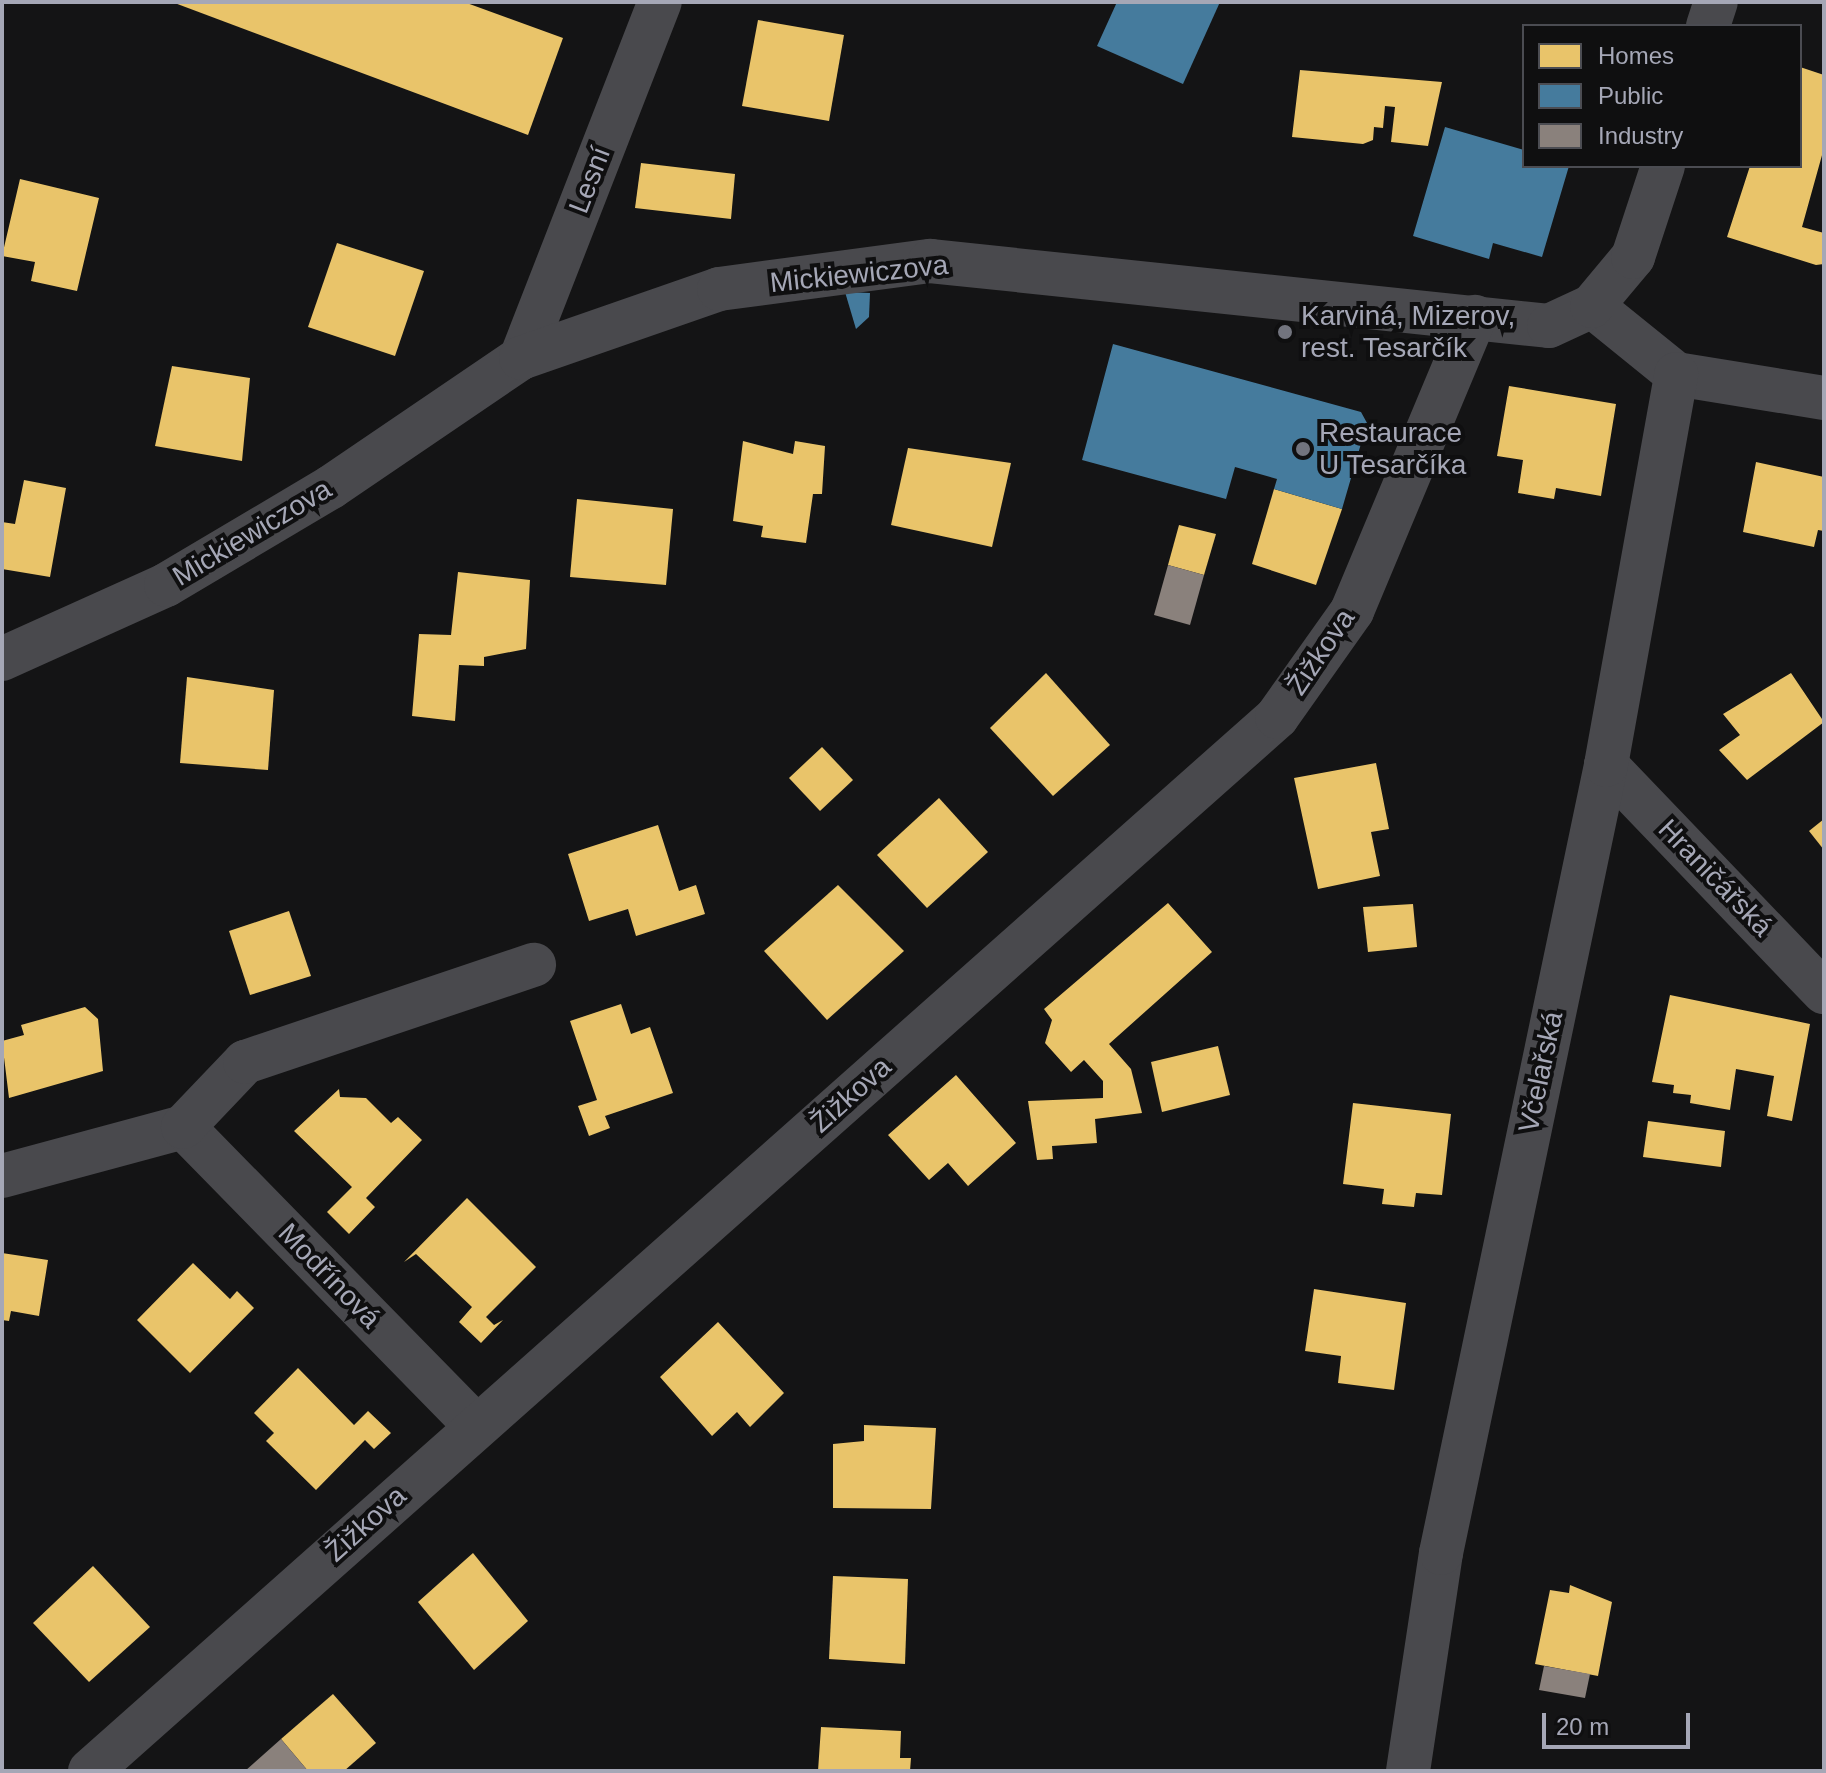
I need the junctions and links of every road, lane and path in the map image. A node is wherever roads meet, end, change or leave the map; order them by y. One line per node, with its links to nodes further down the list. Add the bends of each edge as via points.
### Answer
1 (660, 2): 7 (street, Lesní)
2 (1716, 2): 3 (street)
3 (1709, 24)
4 (1662, 168): 5 (street, via 1633,257)
5 (1592, 306): 6 (street, Mickiewiczova, via 1549,326); 8 (street)
6 (1475, 317): 7 (street, Mickiewiczova, via 930,261 719,289); 16 (street, Žižkova, via 1352,611 1277,717)
7 (521, 358): 10 (street, Mickiewiczova, via 331,487 166,585)
8 (1676, 374): 9 (street); 11 (street, Včelařská)
9 (1824, 398)
10 (2, 659)
11 (1606, 765): 13 (street, Hraničářská); 18 (street, Včelařská, via 1441,1553)
12 (534, 965): 14 (street, via 245,1062)
13 (1824, 992)
14 (183, 1127): 15 (street); 16 (street, Modřínová)
15 (2, 1176)
16 (476, 1426): 17 (street, Žižkova)
17 (90, 1771)
18 (1408, 1771)

